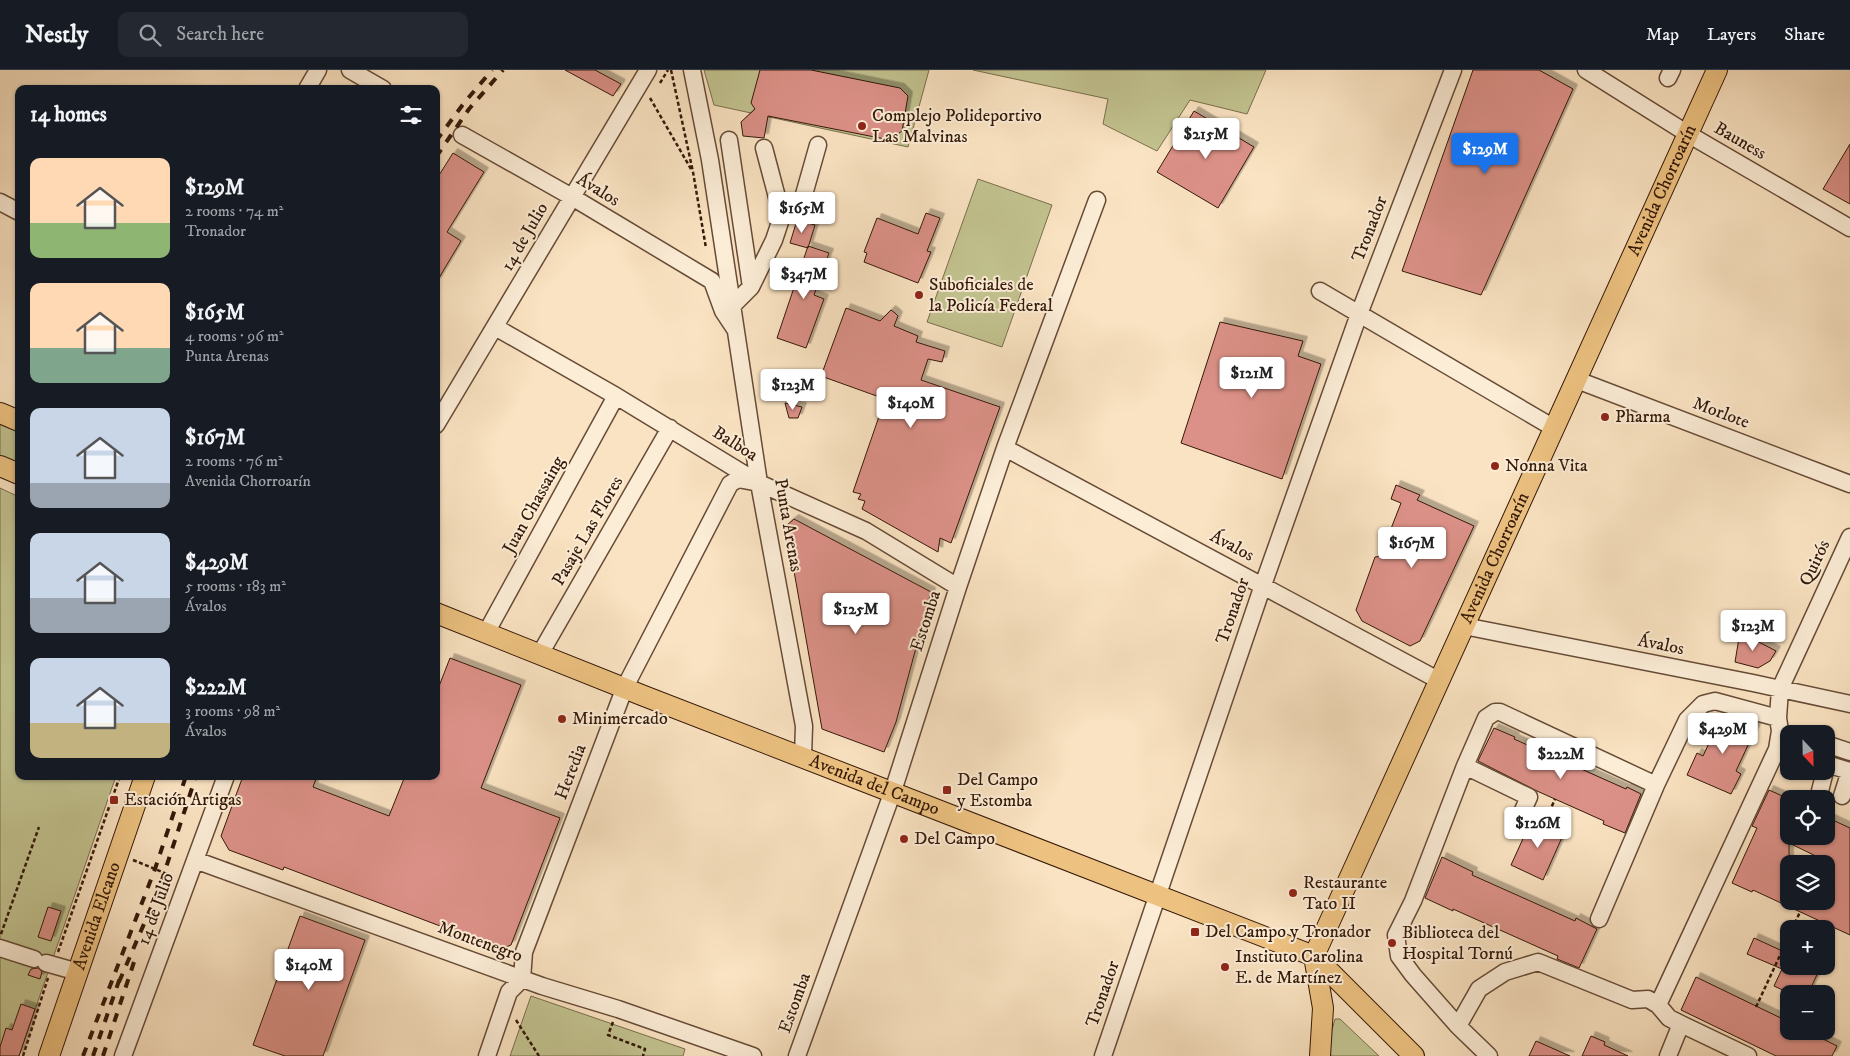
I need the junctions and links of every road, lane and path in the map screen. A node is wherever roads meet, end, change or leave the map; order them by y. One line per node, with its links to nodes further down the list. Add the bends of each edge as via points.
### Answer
1 (318, 70): 10 (street)
2 (350, 70): 11 (street)
3 (648, 70): 19 (street, 14 de Julio)
4 (670, 70): 9 (path); 18 (path)
5 (692, 70): 29 (street, Punta Arenas)
6 (1453, 70): 30 (street, Tronador)
7 (1586, 70): 13 (street, Bauness)
8 (1717, 70): 13 (main road, Avenida Chorroarín)
9 (659, 84)
10 (309, 85)
11 (376, 85)
12 (654, 92): 18 (path, via 650,99)
13 (1688, 134): 24 (street, Bauness); 33 (main road, Avenida Chorroarín)
14 (462, 135): 19 (street, Ávalos)
15 (729, 140): 27 (street)
16 (818, 145): 23 (street, via 803,198)
17 (764, 148): 23 (street)
18 (693, 172): 25 (path)
19 (572, 197): 26 (street, Ávalos); 31 (street, 14 de Julio)
20 (1097, 200): 40 (street, Estomba)
21 (0, 202): 22 (street)
22 (15, 210)
23 (782, 216): 27 (street)
24 (1850, 228)
25 (707, 254)
26 (712, 281): 32 (street, Punta Arenas, via 723,311)
27 (751, 287): 29 (street)
28 (1320, 290): 30 (street)
29 (734, 304): 32 (street, Punta Arenas)
30 (1359, 314): 39 (street); 46 (street, Tronador)
31 (495, 327): 34 (street, Balboa); 36 (street, 14 de Julio)
32 (736, 331): 43 (street, Punta Arenas)
33 (1577, 380): 39 (main road, Avenida Chorroarín); 44 (street, Morlote)
34 (616, 396): 38 (street, Balboa); 50 (street, Juan Chassaing)
35 (0, 413): 37 (main road)
36 (440, 418)
37 (15, 419)
38 (670, 428): 43 (street, Balboa); 51 (street, Pasaje Las Flores)
39 (1554, 428): 49 (main road, Avenida Chorroarín)
40 (1005, 448): 46 (street, Ávalos); 47 (street, Estomba)
41 (0, 466): 42 (main road)
42 (15, 472)
43 (759, 482): 47 (street, Balboa, via 866,531); 53 (street, Heredia, via 738,479 730,484); 60 (street, Punta Arenas, via 804,726)
44 (1850, 484)
45 (1850, 537): 54 (street, Quirós)
46 (1263, 586): 52 (street, Ávalos); 77 (street, Tronador)
47 (958, 587): 68 (street, Estomba)
48 (440, 614): 50 (main road, Avenida del Campo)
49 (1464, 626): 52 (main road, Avenida Chorroarín); 54 (street, Ávalos)
50 (486, 633): 51 (main road, Avenida del Campo)
51 (540, 654): 53 (main road, Avenida del Campo)
52 (1440, 681): 84 (main road, Avenida Chorroarín)
53 (625, 687): 60 (main road, Avenida del Campo); 87 (street, Heredia, via 524,952)
54 (1780, 689): 55 (street, Ávalos); 56 (street)
55 (1850, 704)
56 (1783, 725)
57 (1780, 727): 67 (street, via 1715,701 1703,704 1687,720)
58 (1835, 747): 59 (street)
59 (1850, 752)
60 (802, 756): 68 (main road, Avenida del Campo)
61 (1780, 757): 89 (street)
62 (1465, 766): 67 (street, via 1486,718 1500,712); 71 (street, via 1529,797); 93 (street, via 1413,900 1396,935 1400,956 1413,976)
63 (1835, 767): 69 (street, via 1850,771)
64 (118, 780): 85 (path)
65 (144, 780): 86 (main road, Avenida Elcano)
66 (225, 780): 74 (street, 14 de Julio)
67 (1656, 785): 79 (street)
68 (892, 791): 77 (main road, Avenida del Campo); 102 (street, Estomba)
69 (1842, 796)
70 (1555, 799): 72 (path)
71 (1519, 819)
72 (1544, 824)
73 (39, 828): 81 (path)
74 (195, 860): 87 (street, Montenegro); 97 (street, 14 de Julio)
75 (145, 865): 76 (path)
76 (178, 878)
77 (1158, 896): 84 (main road, Avenida del Campo); 103 (street, Tronador)
78 (1800, 912): 80 (path)
79 (1599, 919)
80 (1796, 920)
81 (0, 938)
82 (0, 948): 85 (street)
83 (1780, 955): 90 (path)
84 (1314, 956): 94 (main road, via 1323,1008); 104 (main road)
85 (44, 962): 86 (street); 95 (path)
86 (78, 972): 96 (main road, Avenida Elcano)
87 (522, 979): 88 (street, via 510,992); 91 (street, Montenegro)
88 (505, 1004): 98 (street); 99 (path)
89 (1658, 1005): 92 (street, via 1669,1018); 93 (street, via 1648,999 1632,1000 1538,962 1505,972 1479,988)
90 (1756, 1007)
91 (618, 1009): 100 (path, via 608,1035 645,1049); 101 (street, Montenegro)
92 (1681, 1024): 106 (street); 107 (street)
93 (1458, 1026): 105 (street)
94 (1322, 1053)
95 (22, 1056)
96 (49, 1056)
97 (123, 1056)
98 (487, 1056)
99 (539, 1056)
100 (643, 1056)
101 (753, 1056)
102 (797, 1056)
103 (1103, 1056)
104 (1414, 1056)
105 (1489, 1056)
106 (1668, 1056)
107 (1748, 1056)

